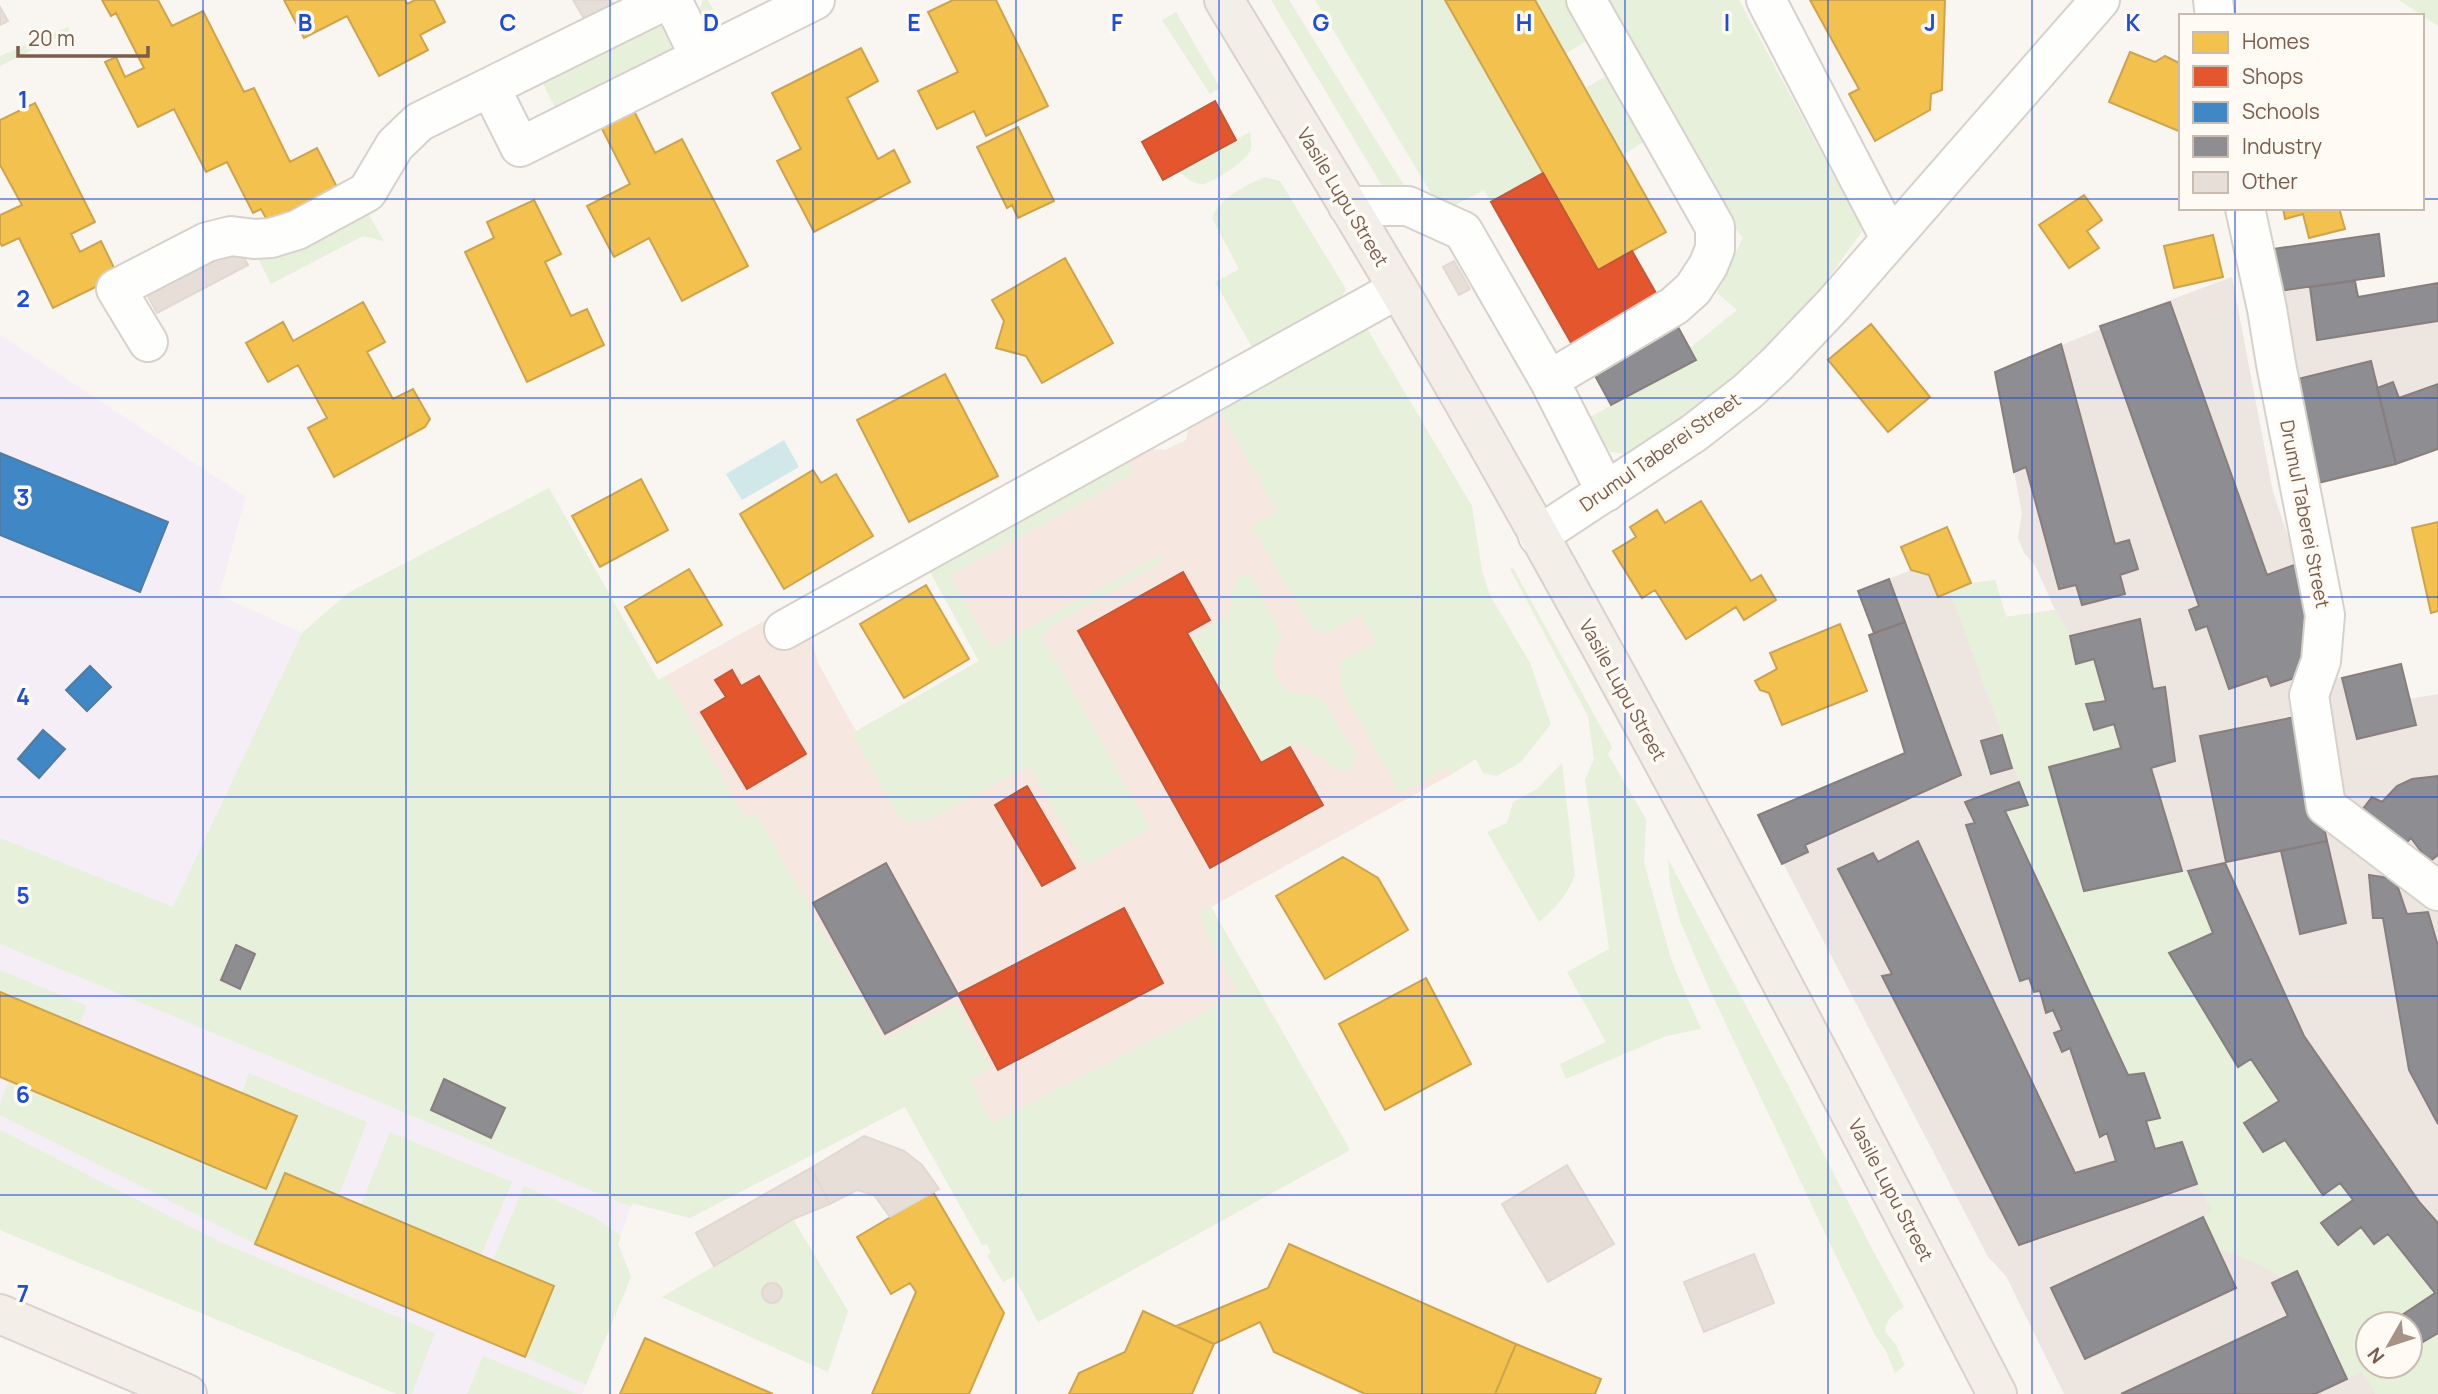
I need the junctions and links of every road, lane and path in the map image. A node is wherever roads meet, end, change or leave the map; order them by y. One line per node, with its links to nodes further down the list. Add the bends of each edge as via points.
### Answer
1 (666, 0): 9 (street)
2 (671, 0): 8 (street)
3 (815, 0): 8 (street)
4 (1224, 0): 10 (main road, Vasile Lupu Street)
5 (1586, 0): 15 (street, via 1715,227 1715,249 1693,289 1674,306)
6 (1766, 0): 12 (street)
7 (2100, 0): 12 (street, Drumul Taberei Street)
8 (700, 57): 9 (street, via 520,146)
9 (490, 88): 14 (street, via 419,122 396,145 367,192 297,230 271,238 231,236 207,242 116,289)
10 (1348, 206): 13 (main road, Vasile Lupu Street); 15 (street, via 1408,206 1463,231)
11 (2245, 210): 19 (street, Drumul Taberei Street, via 2325,615 2321,661 2309,695 2326,806)
12 (1890, 237): 16 (street, Drumul Taberei Street, via 1777,365 1694,433)
13 (1398, 289): 17 (main road, Vasile Lupu Street); 18 (street)
14 (148, 342)
15 (1549, 380): 16 (street)
16 (1606, 492): 17 (street, Drumul Taberei Street)
17 (1538, 536): 22 (main road, Vasile Lupu Street, via 1738,897)
18 (784, 629)
19 (2438, 891)
20 (0, 1314): 21 (main road)
21 (187, 1394)
22 (1997, 1394)

